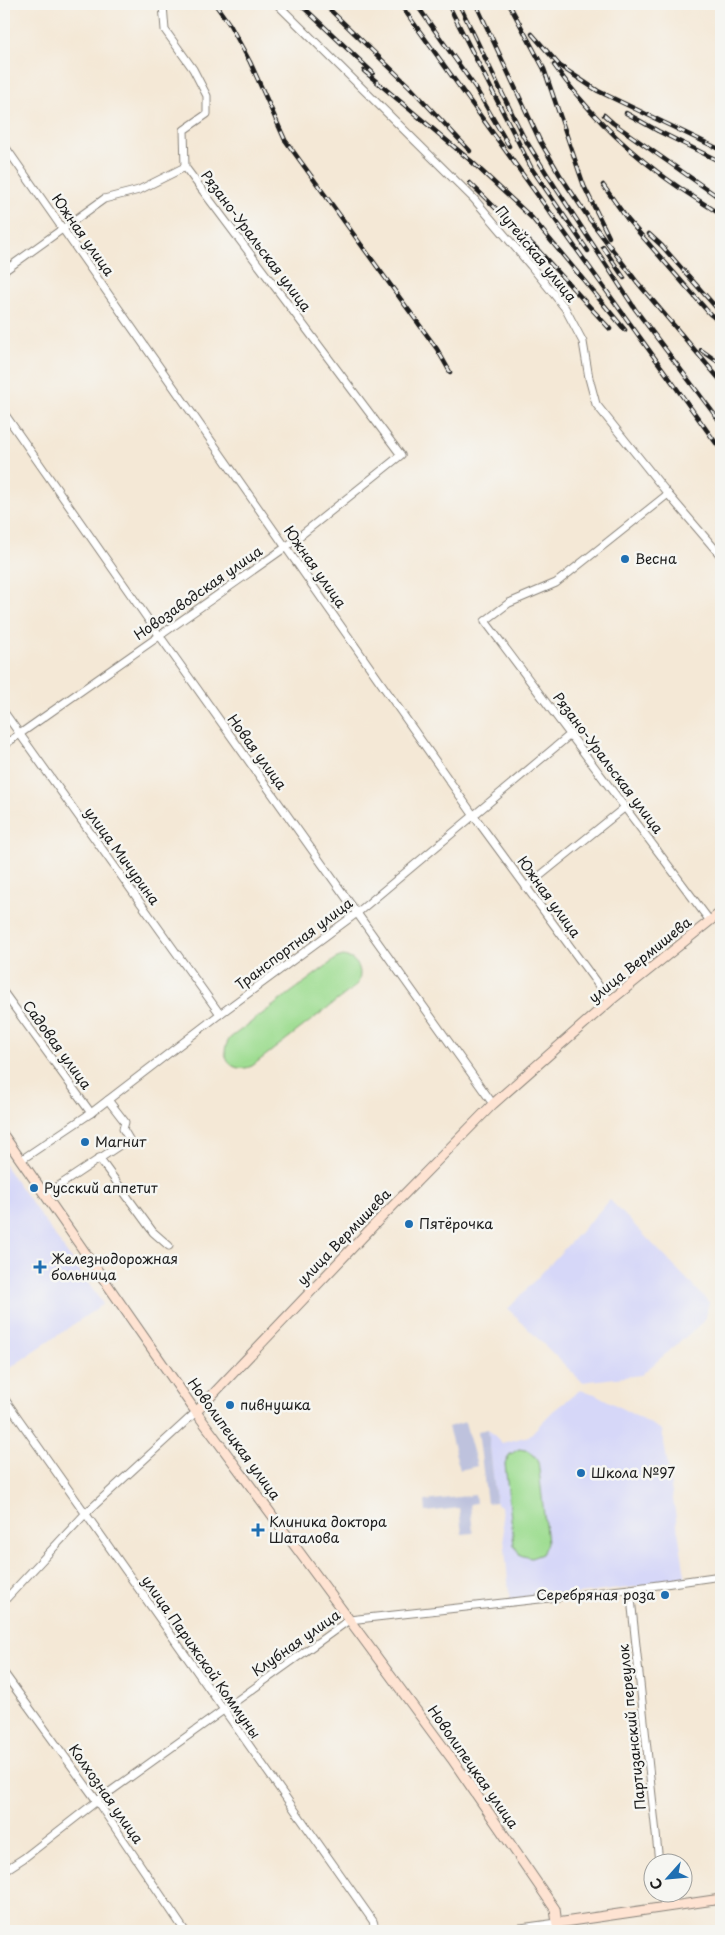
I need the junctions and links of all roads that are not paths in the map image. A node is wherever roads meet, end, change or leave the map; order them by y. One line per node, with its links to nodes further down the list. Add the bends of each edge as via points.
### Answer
1 (165, 4): 4 (street, Рязано-Уральская улица, via 165,30 193,69 207,96 207,114 184,130)
2 (277, 4): 9 (street, Путейская улица, via 474,199 532,266 565,308 583,342 596,404)
3 (4, 146): 5 (street, Южная улица)
4 (185, 167): 5 (street, via 139,190 104,199); 8 (street, Рязано-Уральская улица)
5 (64, 229): 6 (street); 10 (street, Южная улица)
6 (4, 272)
7 (4, 413): 12 (street, Новая улица)
8 (401, 455): 10 (street, Новозаводская улица)
9 (668, 494): 11 (street, Путейская улица); 15 (street, Рязано-Уральская улица, via 556,584 509,603 485,620)
10 (286, 547): 12 (street, Новозаводская улица); 18 (street, Южная улица)
11 (721, 556)
12 (159, 635): 14 (street, Новозаводская улица); 21 (street, Новая улица)
13 (4, 712): 14 (street, улица Мичурина)
14 (19, 734): 16 (street, Новозаводская улица); 25 (street, улица Мичурина)
15 (571, 734): 17 (street, Рязано-Уральская улица); 18 (street, Транспортная улица)
16 (4, 745)
17 (624, 808): 19 (street); 22 (street, Рязано-Уральская улица)
18 (474, 816): 19 (street, Южная улица); 21 (street, Транспортная улица)
19 (526, 887): 24 (street, Южная улица)
20 (721, 912): 22 (street, улица Вермишева)
21 (357, 913): 25 (street, Транспортная улица); 27 (street, Новая улица)
22 (710, 921): 24 (street, улица Вермишева)
23 (4, 993): 28 (street, Садовая улица)
24 (610, 1001): 27 (street, улица Вермишева)
25 (220, 1014): 26 (street, Транспортная улица)
26 (108, 1100): 28 (street, Транспортная улица); 30 (street, via 125,1122 123,1129 128,1139)
27 (493, 1104): 35 (street, улица Вермишева)
28 (91, 1113): 31 (street, Транспортная улица)
29 (4, 1136): 31 (street, Новолипецкая улица)
30 (99, 1158): 32 (street); 33 (street, via 153,1232)
31 (21, 1160): 32 (street, Новолипецкая улица)
32 (45, 1195): 35 (street, Новолипецкая улица)
33 (169, 1246)
34 (4, 1398): 36 (street, улица Парижской Коммуны)
35 (196, 1412): 36 (street, улица Вермишева); 40 (street, Новолипецкая улица)
36 (85, 1514): 39 (street, улица Вермишева); 42 (street, улица Парижской Коммуны)
37 (721, 1576): 38 (street, Клубная улица)
38 (630, 1590): 40 (street, Клубная улица); 44 (street, Партизанский переулок)
39 (4, 1601)
40 (349, 1620): 42 (street, Клубная улица); 49 (street, Новолипецкая улица, via 458,1767 555,1909)
41 (4, 1673): 43 (street, Колхозная улица)
42 (222, 1710): 43 (street, Клубная улица); 51 (street, улица Парижской Коммуны)
43 (97, 1801): 45 (street, Клубная улица); 50 (street, Колхозная улица)
44 (658, 1852)
45 (4, 1871)
46 (721, 1899): 48 (street)
47 (663, 1902): 48 (street)
48 (664, 1906): 49 (street)
49 (558, 1927): 52 (street)
50 (185, 1931)
51 (376, 1931)
52 (498, 1931)

